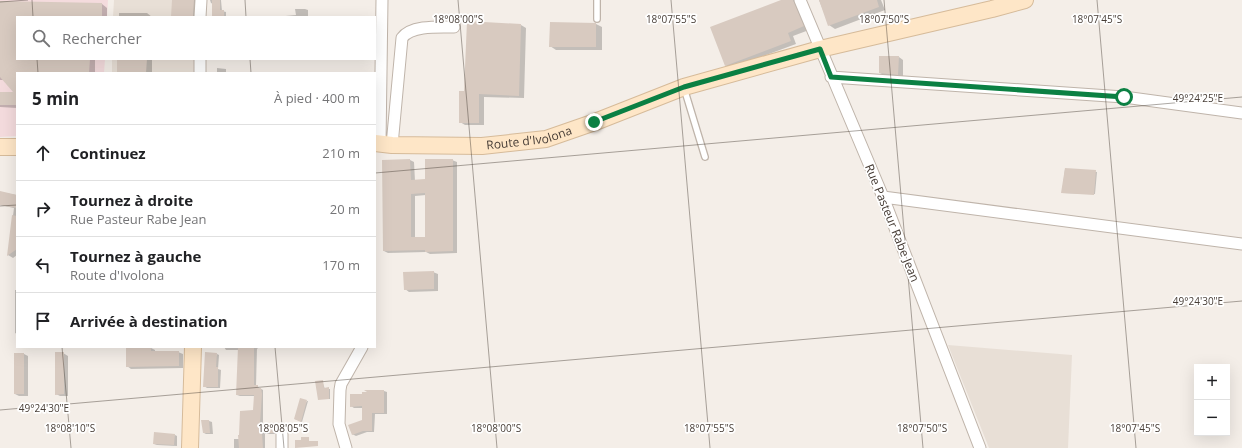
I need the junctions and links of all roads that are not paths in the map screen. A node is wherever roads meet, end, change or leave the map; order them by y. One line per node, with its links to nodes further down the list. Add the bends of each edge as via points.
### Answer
1 (200, 0): 6 (street)
2 (382, 0): 15 (street)
3 (597, 0): 7 (lane)
4 (800, 0): 9 (street, Rue Pasteur Rabe Jean)
5 (1025, 0): 9 (main road, Route d'Ivolona)
6 (200, 16)
7 (597, 19)
8 (454, 27): 15 (street, via 417,29 405,33)
9 (820, 49): 12 (street, Rue Pasteur Rabe Jean); 13 (main road, Route d'Ivolona)
10 (200, 60): 11 (street)
11 (200, 72)
12 (831, 77): 14 (street, via 1124,97); 19 (street, Rue Pasteur Rabe Jean)
13 (684, 87): 15 (main road, Route d'Ivolona, via 546,139 482,146); 18 (lane)
14 (1242, 113)
15 (382, 144)
16 (0, 147): 17 (main road)
17 (16, 147)
18 (705, 157)
19 (883, 197): 20 (street); 27 (street, Rue Pasteur Rabe Jean)
20 (1242, 244)
21 (193, 348): 24 (main road)
22 (361, 348): 26 (street, via 340,390 339,424)
23 (282, 434): 25 (street)
24 (190, 448)
25 (282, 448)
26 (346, 448)
27 (980, 448)

